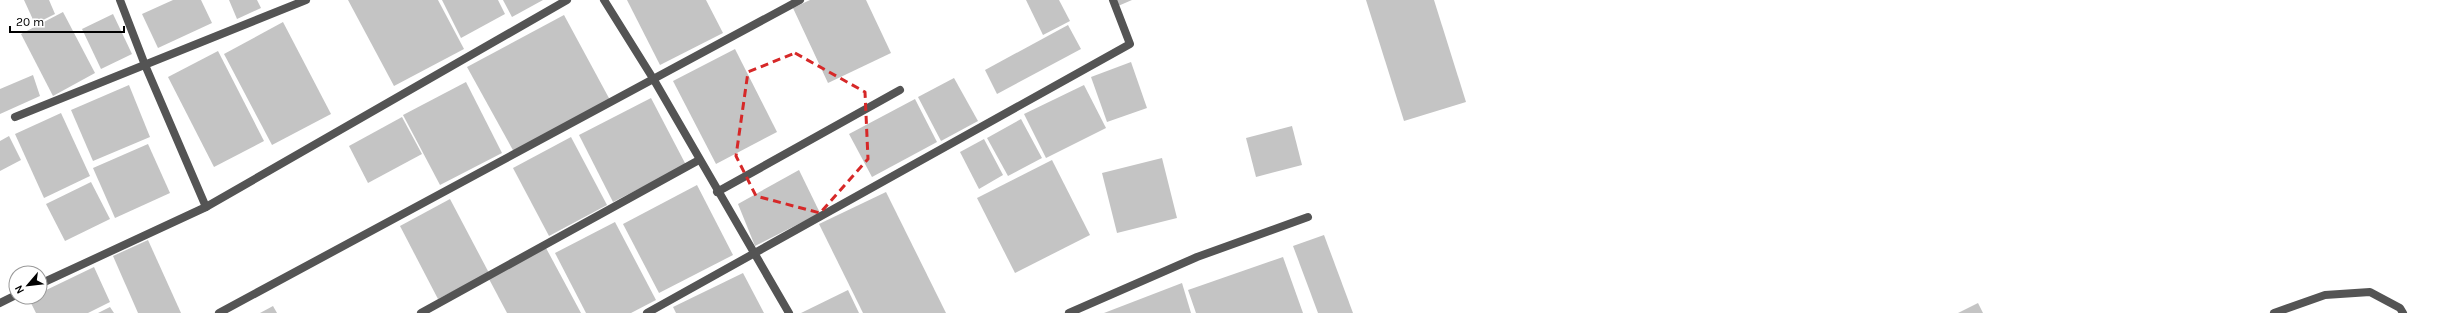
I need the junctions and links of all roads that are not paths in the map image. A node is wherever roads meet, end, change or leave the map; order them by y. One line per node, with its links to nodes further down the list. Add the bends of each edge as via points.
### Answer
1 (120, 0): 7 (street)
2 (306, 0): 7 (street)
3 (567, 0): 13 (street)
4 (604, 0): 8 (street)
5 (800, 0): 8 (street)
6 (1113, 0): 15 (street, via 1130,44)
7 (145, 65): 10 (street); 13 (street)
8 (654, 80): 11 (street); 17 (street)
9 (900, 90): 12 (street)
10 (15, 117)
11 (699, 160): 12 (street); 18 (street)
12 (717, 192): 15 (street)
13 (206, 206): 16 (street)
14 (1308, 217): 21 (street, via 1197,257)
15 (754, 256): 19 (street); 20 (street)
16 (48, 280)
17 (219, 313)
18 (421, 313)
19 (647, 313)
20 (789, 313)
21 (1069, 313)
22 (2274, 313): 23 (street, via 2325,295 2370,292 2400,308)
23 (2403, 313)

